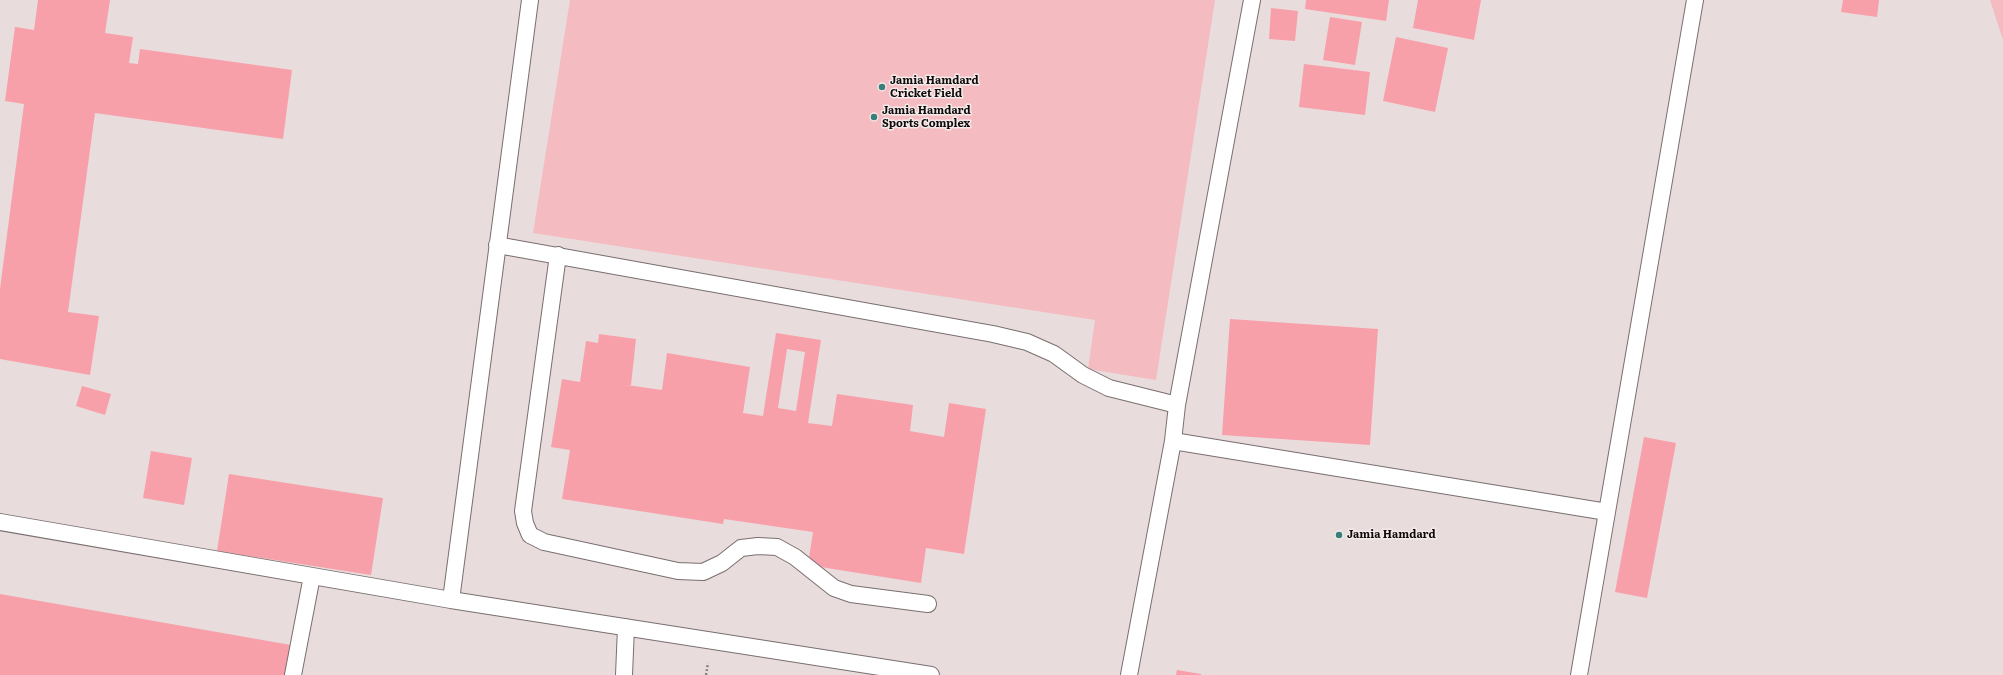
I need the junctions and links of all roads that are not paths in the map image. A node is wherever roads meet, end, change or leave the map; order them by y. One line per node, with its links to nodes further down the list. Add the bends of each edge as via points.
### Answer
1 (530, 0): 4 (lane)
2 (1252, 0): 6 (lane)
3 (1695, 0): 8 (lane)
4 (497, 245): 5 (lane); 11 (lane)
5 (558, 255): 6 (lane, via 1027,342 1054,354 1084,375 1109,388); 12 (lane, via 523,511 530,535 544,542 678,571 703,572 742,548 777,547 795,557 834,588 851,594)
6 (1177, 405): 7 (lane)
7 (1173, 441): 8 (lane); 17 (lane)
8 (1607, 512): 18 (lane)
9 (0, 522): 10 (lane)
10 (312, 576): 11 (lane); 14 (lane)
11 (451, 600): 13 (lane)
12 (928, 604)
13 (626, 627): 15 (lane); 16 (lane)
14 (293, 675)
15 (624, 675)
16 (931, 675)
17 (1129, 675)
18 (1579, 675)

